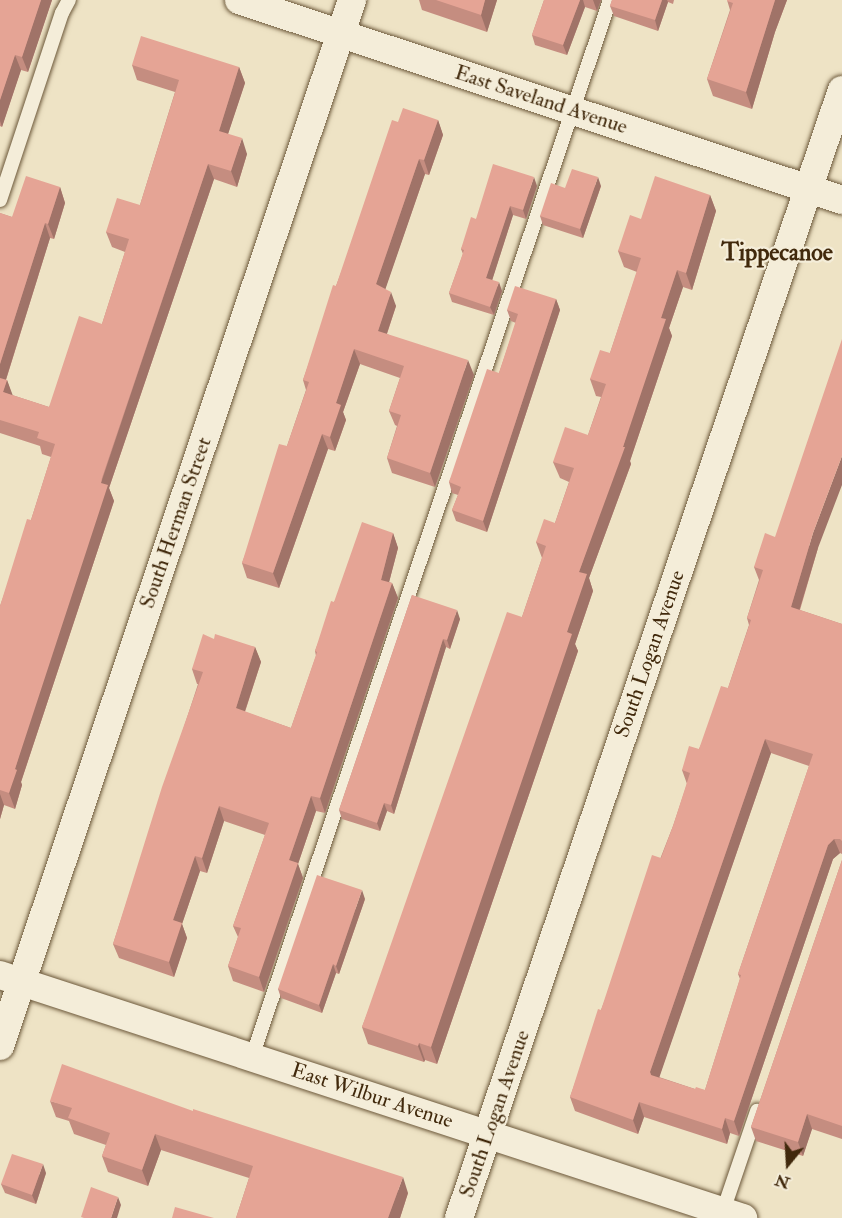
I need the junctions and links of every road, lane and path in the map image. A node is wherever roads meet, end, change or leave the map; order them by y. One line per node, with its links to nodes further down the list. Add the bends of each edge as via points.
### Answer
1 (69, 0): 9 (lane)
2 (239, 0): 5 (street, East Saveland Avenue)
3 (352, 0): 5 (street, South Herman Street)
4 (610, 0): 7 (lane)
5 (341, 33): 7 (street, East Saveland Avenue); 11 (street, South Herman Street)
6 (842, 90): 8 (street, South Logan Avenue)
7 (573, 111): 8 (street, East Saveland Avenue); 13 (lane)
8 (808, 189): 10 (street, East Saveland Avenue); 15 (street, South Logan Avenue)
9 (0, 200)
10 (842, 200)
11 (11, 979): 12 (street, South Herman Street); 13 (street, East Wilbur Avenue)
12 (0, 1046)
13 (252, 1057): 15 (street, East Wilbur Avenue)
14 (762, 1098): 16 (lane)
15 (488, 1134): 16 (street, East Wilbur Avenue); 17 (street, South Logan Avenue)
16 (733, 1215)
17 (459, 1218)

